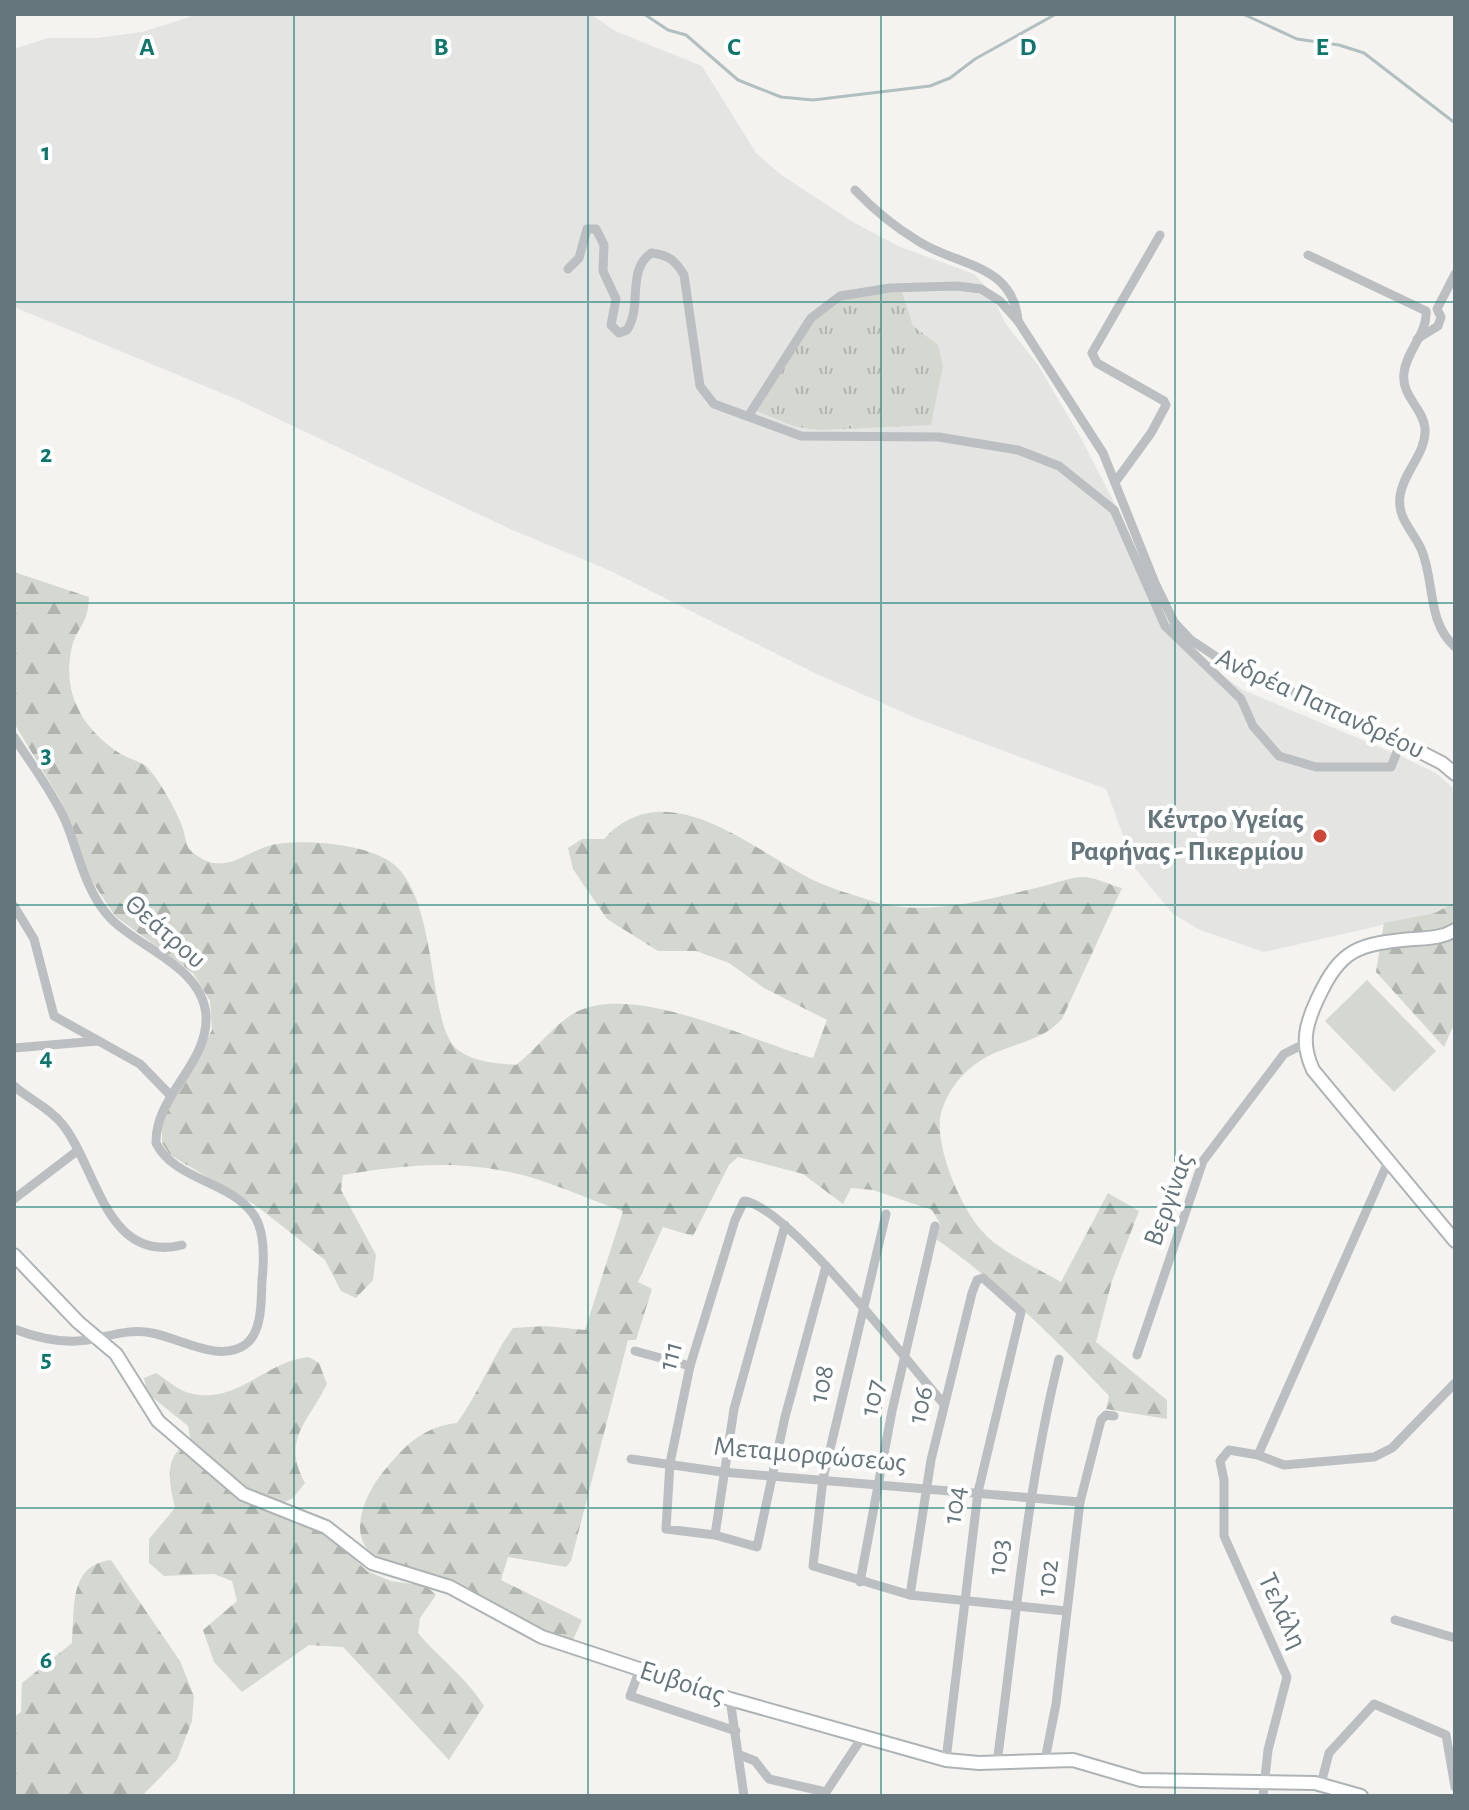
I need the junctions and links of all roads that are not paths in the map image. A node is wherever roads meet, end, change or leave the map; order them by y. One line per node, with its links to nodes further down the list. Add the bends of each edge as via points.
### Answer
1 (855, 190): 6 (street, Ανδρέα Παπανδρέου, via 917,241 984,269 1016,299)
2 (1160, 235): 9 (street, via 1092,353 1097,363 1166,405)
3 (1308, 255): 7 (street, via 1426,311)
4 (568, 269): 8 (street, via 579,258 587,229 596,229 604,245 603,271 616,299 611,325 619,333 627,330 636,307 641,260 651,253 676,262 684,275 700,386 714,404)
5 (1455, 274): 7 (street, via 1437,309 1438,326)
6 (1018, 321): 8 (street, via 981,289 890,288 840,296 811,318); 9 (street, Ανδρέα Παπανδρέου)
7 (1417, 339): 10 (street, via 1406,362 1404,386 1425,433 1403,484 1400,510 1424,555 1437,623)
8 (749, 415): 12 (street, via 801,436 939,437 1018,450 1059,466 1114,510 1165,626 1232,688 1253,726 1279,756 1316,767 1391,767)
9 (1116, 481): 12 (street, Ανδρέα Παπανδρέου, via 1163,603 1191,640)
10 (1455, 647)
11 (14, 737): 20 (street, Θεάτρου, via 63,817 97,900 111,919 189,978 204,1001 206,1029)
12 (1401, 742): 13 (street, Ανδρέα Παπανδρέου)
13 (1455, 774)
14 (14, 906): 16 (street, via 34,939 54,1016)
15 (1455, 930): 17 (street, via 1438,937 1379,942 1343,957 1315,1003)
16 (102, 1041): 18 (street); 20 (street, via 140,1064)
17 (1304, 1044): 22 (street, via 1313,1070); 36 (street, Βεργίνας, via 1284,1054 1203,1161)
18 (14, 1048)
19 (14, 1086): 21 (street, via 64,1126)
20 (171, 1096): 34 (street, Θεάτρου, via 156,1131 160,1153 255,1216 263,1266 255,1331 249,1342 226,1351 137,1331)
21 (77, 1151): 23 (street); 28 (street, via 121,1231 157,1247)
22 (1388, 1162): 27 (street); 43 (street)
23 (14, 1199)
24 (886, 1214): 32 (street, 108)
25 (785, 1225): 30 (street); 39 (street, 111, via 745,1201); 46 (street, via 752,1338)
26 (935, 1226): 37 (street, 107)
27 (1455, 1241)
28 (182, 1245)
29 (14, 1255): 34 (street, Ευβοίας)
30 (826, 1266): 32 (street); 47 (street)
31 (983, 1278): 41 (street, 106, via 972,1293); 51 (street, 104, via 1021,1312)
32 (863, 1310): 37 (street); 48 (street, 108)
33 (14, 1329): 34 (street, Θεάτρου, via 46,1339)
34 (99, 1338): 62 (street, Ευβοίας, via 116,1354 158,1421 243,1494 326,1527 372,1563 450,1587 542,1637)
35 (635, 1351): 39 (street)
36 (1137, 1355)
37 (905, 1359): 41 (street); 49 (street, 107)
38 (1059, 1359): 52 (street, 103)
39 (690, 1366): 45 (street, 111)
40 (1455, 1383): 43 (street, via 1392,1448 1374,1457 1298,1466)
41 (943, 1403): 50 (street, 106)
42 (1114, 1416): 53 (street, 102, via 1101,1420)
43 (1258, 1455): 70 (street, Τελάλη, via 1229,1450 1220,1461 1224,1536 1287,1677 1268,1750)
44 (631, 1459): 45 (street, Μεταμορφώσεως)
45 (670, 1463): 46 (street, Μεταμορφώσεως); 54 (street, 111, via 666,1529)
46 (722, 1472): 47 (street, Μεταμορφώσεως); 54 (street)
47 (773, 1477): 48 (street, Μεταμορφώσεως); 54 (street, via 757,1547)
48 (823, 1479): 49 (street, Μεταμορφώσεως); 55 (street, 108, via 813,1566)
49 (879, 1483): 50 (street, Μεταμορφώσεως); 55 (street, 107)
50 (926, 1486): 51 (street, Μεταμορφώσεως); 56 (street, 106)
51 (978, 1492): 52 (street, Μεταμορφώσεως); 57 (street, 104)
52 (1031, 1496): 53 (street, Μεταμορφώσεως); 58 (street, 103)
53 (1080, 1502): 59 (street, 102)
54 (715, 1535)
55 (860, 1582): 56 (street)
56 (910, 1595): 57 (street)
57 (963, 1602): 58 (street); 67 (street, 104)
58 (1016, 1605): 59 (street); 69 (street, 103)
59 (1066, 1611): 68 (street, 102)
60 (1395, 1620): 61 (street)
61 (1455, 1638)
62 (640, 1669): 63 (street, Ευβοίας); 64 (street, via 630,1696)
63 (730, 1699): 64 (street); 65 (street, Ευβοίας)
64 (736, 1731): 66 (street)
65 (863, 1736): 66 (street, via 826,1792 769,1779 755,1761); 67 (street, Ευβοίας)
66 (740, 1755): 73 (street)
67 (946, 1760): 69 (street, Ευβοίας)
68 (1045, 1760): 69 (street, Ευβοίας); 70 (street, Ευβοίας, via 1084,1762 1141,1780)
69 (997, 1763)
70 (1266, 1781): 71 (street, Ευβοίας); 74 (street, Τελάλη)
71 (1321, 1784): 72 (street, via 1329,1753 1374,1704 1446,1735); 75 (street, Ευβοίας)
72 (1455, 1787)
73 (744, 1796)
74 (1263, 1796)
75 (1361, 1796)

